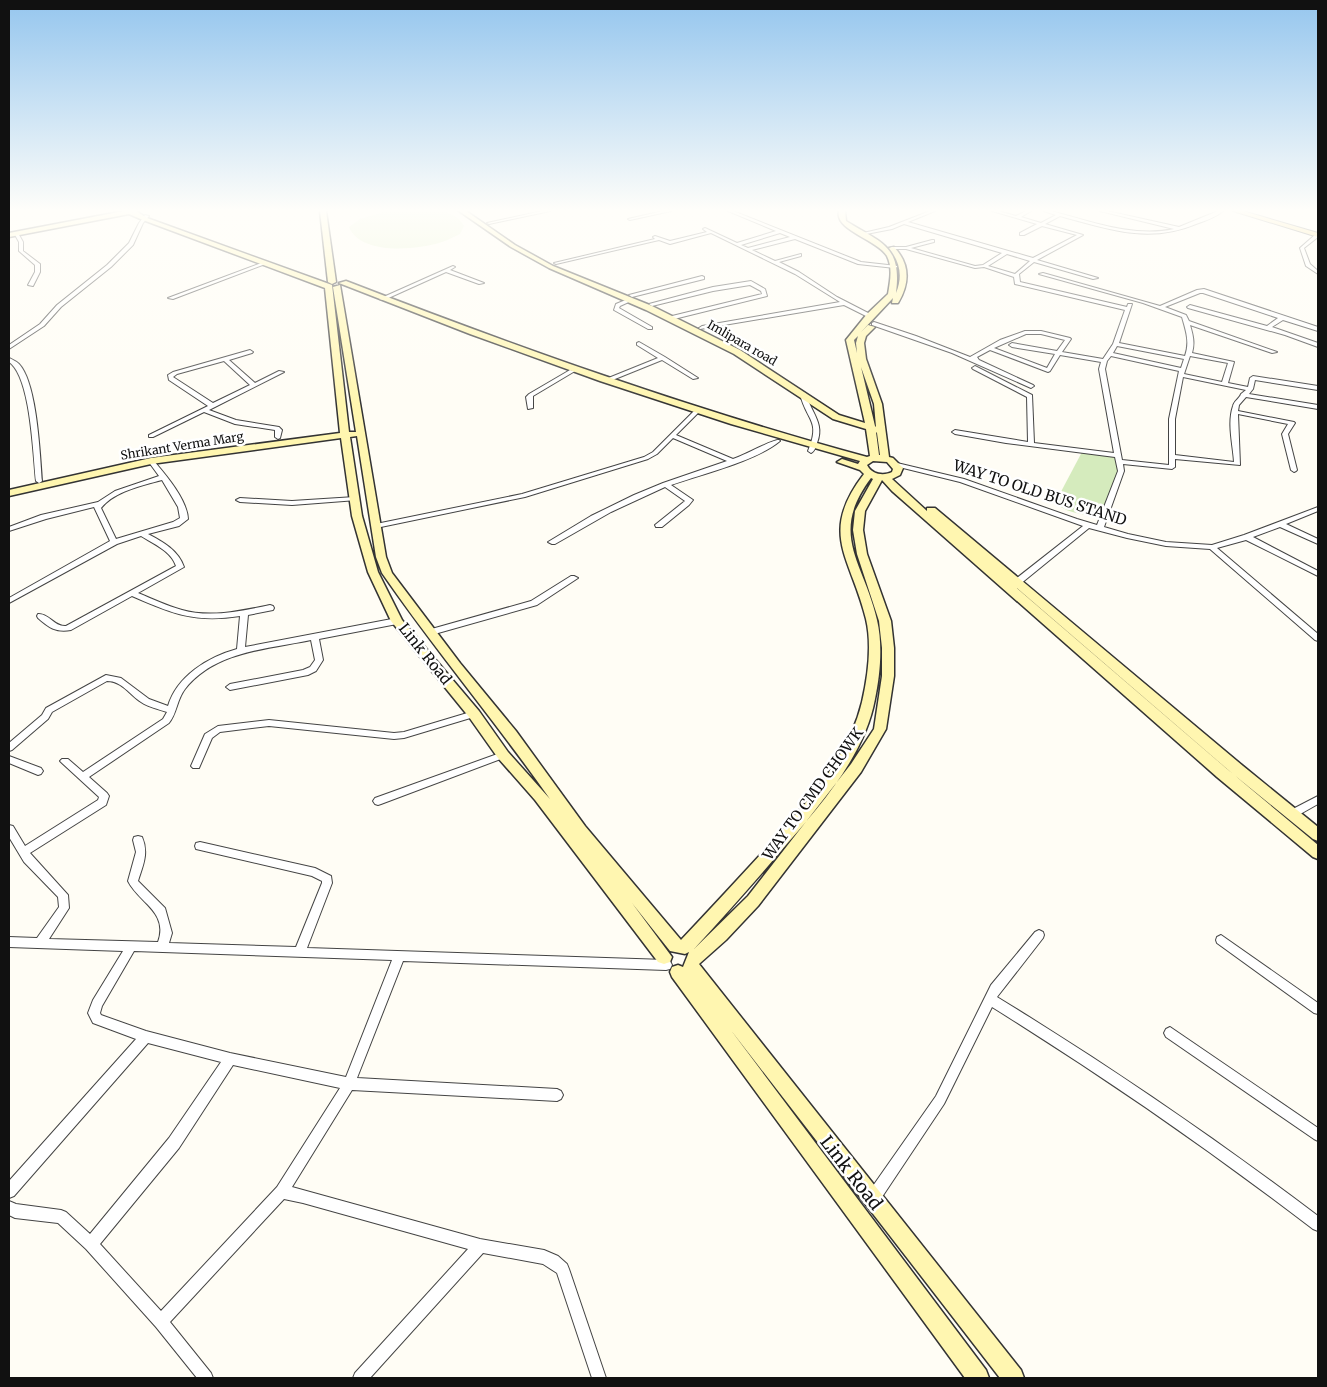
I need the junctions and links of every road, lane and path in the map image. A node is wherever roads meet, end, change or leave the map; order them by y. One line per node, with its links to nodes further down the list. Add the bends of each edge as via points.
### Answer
1 (36, 276): 22 (street)
2 (97, 276): 45 (street, via 59,306 42,325)
3 (231, 276): 23 (street)
4 (307, 276): 21 (street)
5 (312, 276): 21 (street)
6 (333, 276): 21 (street, Link Road)
7 (334, 276): 21 (street, Link Road)
8 (433, 276): 26 (street)
9 (461, 276): 20 (street)
10 (575, 276): 24 (street, Imlipara road)
11 (583, 276): 24 (street, Imlipara road)
12 (801, 276): 27 (street)
13 (894, 276): 32 (street, via 892,295)
14 (903, 276): 36 (street, via 903,286 892,305)
15 (1017, 276): 31 (street, via 1019,284)
16 (1048, 276): 25 (street)
17 (1087, 276): 19 (street)
18 (702, 278): 24 (street)
19 (1095, 278)
20 (481, 283)
21 (334, 284): 26 (street); 60 (street); 79 (street, Link Road); 81 (street, Link Road)
22 (31, 285)
23 (171, 298)
24 (631, 298): 28 (street, Imlipara road); 33 (street, Imlipara road); 37 (street, via 616,309)
25 (1132, 298): 29 (street); 31 (street)
26 (382, 299): 64 (street)
27 (845, 303): 32 (street); 38 (street)
28 (652, 304): 33 (street, Imlipara road); 33 (street, via 751,283 765,294)
29 (1162, 307): 34 (street, via 1201,291); 35 (street, via 1184,316)
30 (1190, 307): 39 (street)
31 (1127, 309): 42 (street)
32 (870, 316): 78 (street, via 850,340)
33 (674, 317): 38 (street, Imlipara road); 70 (street, Imlipara road)
34 (1282, 318): 39 (street); 40 (street)
35 (1186, 322): 48 (street); 51 (street, via 1191,338)
36 (874, 324): 55 (street); 80 (street, via 862,335 860,343 878,404)
37 (650, 328)
38 (702, 328): 70 (street, Imlipara road, via 756,358 795,384)
39 (1268, 328): 44 (street)
40 (1318, 329)
41 (639, 344): 52 (street)
42 (1116, 344): 50 (street); 51 (street)
43 (1012, 345): 49 (street)
44 (1318, 345)
45 (9, 347)
46 (990, 348): 49 (street, via 1048,370); 49 (street, via 1032,332 1068,338); 55 (street, via 974,356)
47 (250, 352): 53 (street)
48 (1274, 352)
49 (1060, 353): 56 (street)
50 (1110, 354): 56 (street); 62 (street)
51 (1188, 356): 62 (street); 65 (street, via 1231,362)
52 (662, 358): 63 (street); 64 (street)
53 (225, 359): 66 (street); 72 (street, via 170,376)
54 (9, 360): 57 (street)
55 (976, 360): 67 (street)
56 (1104, 361): 90 (street, via 1106,396)
57 (18, 366): 58 (street); 96 (street, via 30,407)
58 (9, 368)
59 (975, 368): 87 (street, via 1030,396)
60 (572, 370): 74 (street, via 531,395); 76 (street)
61 (281, 372): 66 (street)
62 (1182, 373): 65 (street); 89 (street, via 1172,419)
63 (695, 378)
64 (608, 380): 76 (street)
65 (1225, 383): 68 (street)
66 (254, 385): 72 (street)
67 (1031, 386)
68 (1250, 388): 69 (street, via 1253,378); 71 (street)
69 (1318, 388)
70 (799, 391): 78 (street, Imlipara road, via 836,417); 88 (street, via 818,427)
71 (1243, 395): 73 (street); 77 (street)
72 (213, 406): 75 (street)
73 (1318, 407)
74 (530, 408)
75 (204, 410): 83 (street); 85 (street, via 235,422 277,428)
76 (696, 412): 84 (street); 86 (street); 88 (street)
77 (1235, 412): 89 (street, via 1238,464); 94 (street, via 1292,423 1285,434)
78 (871, 428): 80 (street, Imlipara road); 93 (street)
79 (361, 430): 81 (street, Shrikant Verma Marg); 107 (street, Link Road)
80 (881, 431): 93 (street)
81 (345, 432): 85 (street, Shrikant Verma Marg); 91 (street, Shrikant Verma Marg); 100 (street, Link Road)
82 (955, 432): 87 (street)
83 (152, 436)
84 (673, 436): 92 (street); 107 (street, via 646,458 523,496)
85 (278, 437): 96 (street, Shrikant Verma Marg, via 168,452)
86 (777, 441): 88 (street); 92 (street, via 759,452)
87 (1030, 444): 90 (street)
88 (812, 449): 93 (street)
89 (1172, 457): 90 (street, via 1172,467)
90 (1119, 458): 108 (street, via 1120,471)
91 (151, 461): 95 (street); 99 (street, Shrikant Verma Marg)
92 (732, 461): 97 (street)
93 (879, 468): 106 (street, WAY TO OLD BUS STAND, via 962,480); 118 (street); 147 (street, via 895,489 981,565); 156 (street, WAY TO CMD CHOWK, via 860,484 844,518 846,545 874,634 868,705 862,725 821,794); 156 (street, WAY TO CMD CHOWK, via 860,511 858,530 862,554 884,621 888,648 888,676 880,729 856,768 752,901 720,935)
94 (1294, 470)
95 (164, 477): 102 (street); 110 (street, via 185,516 176,524)
96 (39, 481): 98 (street, Shrikant Verma Marg)
97 (666, 484): 104 (street, via 689,500); 113 (street, via 589,519)
98 (9, 487)
99 (9, 493)
100 (355, 498): 101 (street, via 292,503); 124 (street, Link Road, via 373,572)
101 (240, 500)
102 (99, 504): 109 (street); 112 (street, via 97,508)
103 (1318, 509): 105 (street, WAY TO OLD BUS STAND)
104 (659, 524)
105 (1280, 524): 111 (street, WAY TO OLD BUS STAND); 114 (street)
106 (1088, 525): 108 (street, WAY TO OLD BUS STAND); 118 (street)
107 (376, 526): 125 (street, Link Road, via 387,572)
108 (1100, 528): 115 (street, WAY TO OLD BUS STAND, via 1166,544)
109 (9, 529)
110 (142, 534): 112 (street); 119 (street, via 168,550 180,564 177,569)
111 (1247, 537): 115 (street, WAY TO OLD BUS STAND); 116 (street)
112 (114, 542): 120 (street)
113 (552, 542)
114 (1318, 542)
115 (1212, 547): 127 (street)
116 (1318, 574)
117 (574, 578): 125 (street, via 534,603)
118 (1016, 583): 141 (street)
119 (132, 593): 122 (street, via 190,615); 123 (street, via 63,630 55,629)
120 (9, 601)
121 (270, 608): 122 (street)
122 (244, 613): 128 (street)
123 (41, 616)
124 (397, 620): 126 (street); 131 (street, Link Road)
125 (431, 632): 156 (street, Link Road)
126 (315, 638): 128 (street); 129 (street, via 320,660 312,669)
127 (1318, 638)
128 (241, 650): 130 (street, via 223,657 194,676 177,694)
129 (230, 687)
130 (172, 710): 132 (street, via 145,700 119,680 106,678 49,710); 138 (street, via 160,725)
131 (474, 714): 133 (street, Link Road); 136 (street, via 394,736 269,723 218,729 208,736)
132 (9, 748)
133 (503, 755): 140 (street); 156 (street, Link Road)
134 (9, 759): 137 (street)
135 (65, 761): 138 (street)
136 (196, 766)
137 (38, 770)
138 (82, 777): 146 (street, via 104,796 103,802)
139 (1318, 800): 141 (street)
140 (378, 801)
141 (1292, 814): 143 (street)
142 (9, 829): 146 (street)
143 (1318, 835)
144 (138, 840): 153 (street, via 141,852 134,881 161,911 167,933)
145 (200, 846): 154 (street, via 314,872 327,879)
146 (24, 852): 151 (street, via 63,895 64,908)
147 (1318, 853)
148 (1039, 935): 157 (street)
149 (1221, 940): 158 (street)
150 (9, 942): 151 (street)
151 (40, 943): 152 (street)
152 (132, 947): 153 (street); 160 (street, via 94,1013 105,1023)
153 (162, 948): 154 (street)
154 (299, 953): 155 (street)
155 (399, 956): 156 (street); 162 (street)
156 (679, 959): 167 (street, Link Road); 176 (street)
157 (990, 999): 167 (street, via 940,1100); 169 (street, via 1249,1171)
158 (1318, 1009)
159 (1170, 1033): 164 (street)
160 (146, 1037): 161 (street); 165 (street)
161 (230, 1059): 162 (street); 170 (street, via 174,1143)
162 (349, 1084): 163 (street); 166 (street)
163 (557, 1095)
164 (1318, 1135)
165 (9, 1191)
166 (282, 1192): 171 (street); 172 (street)
167 (872, 1200): 177 (street, Link Road)
168 (11, 1212): 170 (street, via 61,1217)
169 (1318, 1224)
170 (91, 1244): 172 (street)
171 (480, 1246): 174 (street); 175 (street, via 544,1257 562,1269)
172 (161, 1322): 173 (street)
173 (206, 1378)
174 (360, 1378)
175 (599, 1378)
176 (978, 1378)
177 (1013, 1378)

